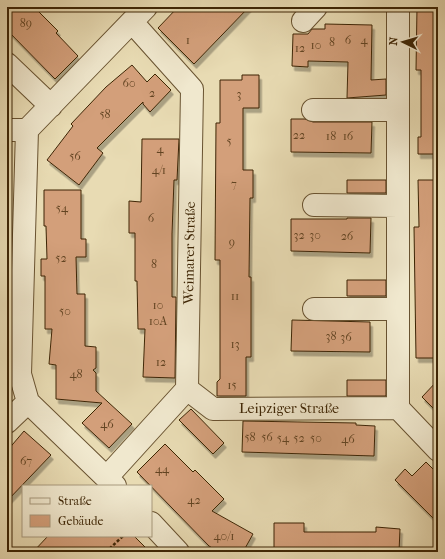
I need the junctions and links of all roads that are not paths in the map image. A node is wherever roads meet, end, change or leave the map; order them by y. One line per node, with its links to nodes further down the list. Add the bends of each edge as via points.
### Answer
1 (398, 7): 6 (street)
2 (139, 14): 4 (street); 12 (street, Weimarer Straße, via 192,89)
3 (7, 64): 4 (street)
4 (51, 106): 7 (street)
5 (312, 110): 6 (street)
6 (398, 110): 9 (street)
7 (17, 130): 13 (street, via 20,374)
8 (314, 205): 9 (street)
9 (398, 206): 11 (street)
10 (314, 309): 11 (street)
11 (398, 309): 14 (street)
12 (187, 389): 14 (street, Leipziger Straße, via 213,409); 17 (street)
13 (28, 402): 15 (street); 17 (street)
14 (398, 408): 16 (street)
15 (7, 422)
16 (438, 450)
17 (111, 482)
18 (152, 524): 19 (street)
19 (178, 552)

